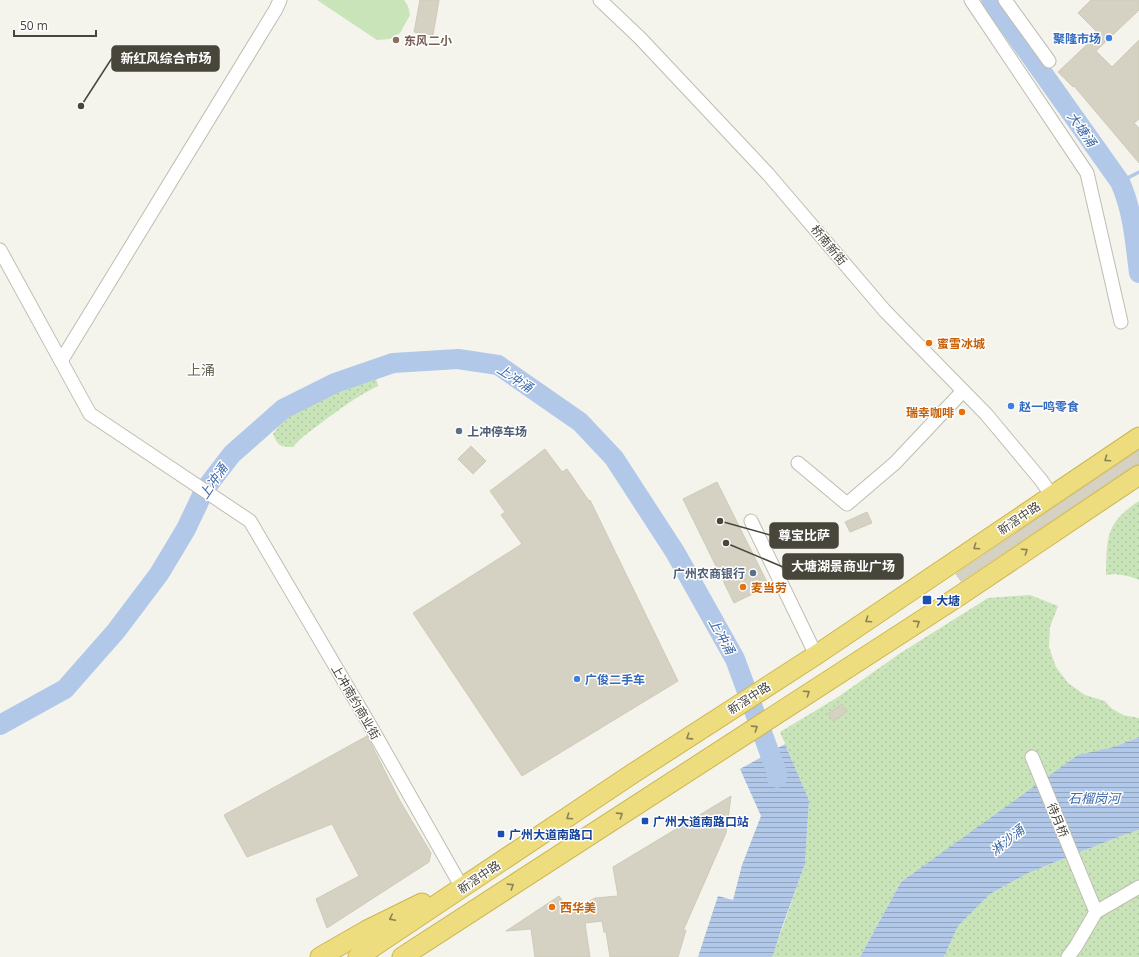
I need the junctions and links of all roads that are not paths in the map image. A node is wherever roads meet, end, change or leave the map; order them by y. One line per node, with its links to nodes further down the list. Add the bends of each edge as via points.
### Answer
1 (280, 0): 8 (street)
2 (600, 0): 9 (street, 桥南新街, via 640,38 768,174 885,311)
3 (971, 0): 7 (street, via 1087,173)
4 (1005, 0): 5 (street)
5 (1048, 62)
6 (0, 250): 8 (street)
7 (1121, 322)
8 (61, 361): 18 (street, 上冲南约商业街, via 90,414 250,521)
9 (963, 391): 11 (street, via 895,462 847,504); 13 (street, 桥南新街, via 986,414)
10 (1139, 437): 13 (highway, 新滘中路, one-way to 13)
11 (798, 463)
12 (1139, 475): 20 (highway, 新滘中路, one-way to 12, via 959,596)
13 (1052, 496): 15 (highway, 新滘中路, one-way to 15)
14 (751, 521): 15 (street)
15 (816, 655): 17 (highway, 新滘中路, one-way to 17)
16 (1032, 757): 21 (street, 待月桥)
17 (490, 870): 18 (highway); 23 (highway, 新滘中路)
18 (460, 884): 22 (highway, one-way to 22, via 367,930)
19 (1139, 888): 21 (street)
20 (479, 907): 24 (highway, 新滘中路); 25 (highway); 26 (highway)
21 (1096, 912): 27 (street)
22 (320, 957)
23 (358, 957)
24 (402, 957)
25 (416, 957)
26 (425, 957)
27 (1068, 957)

